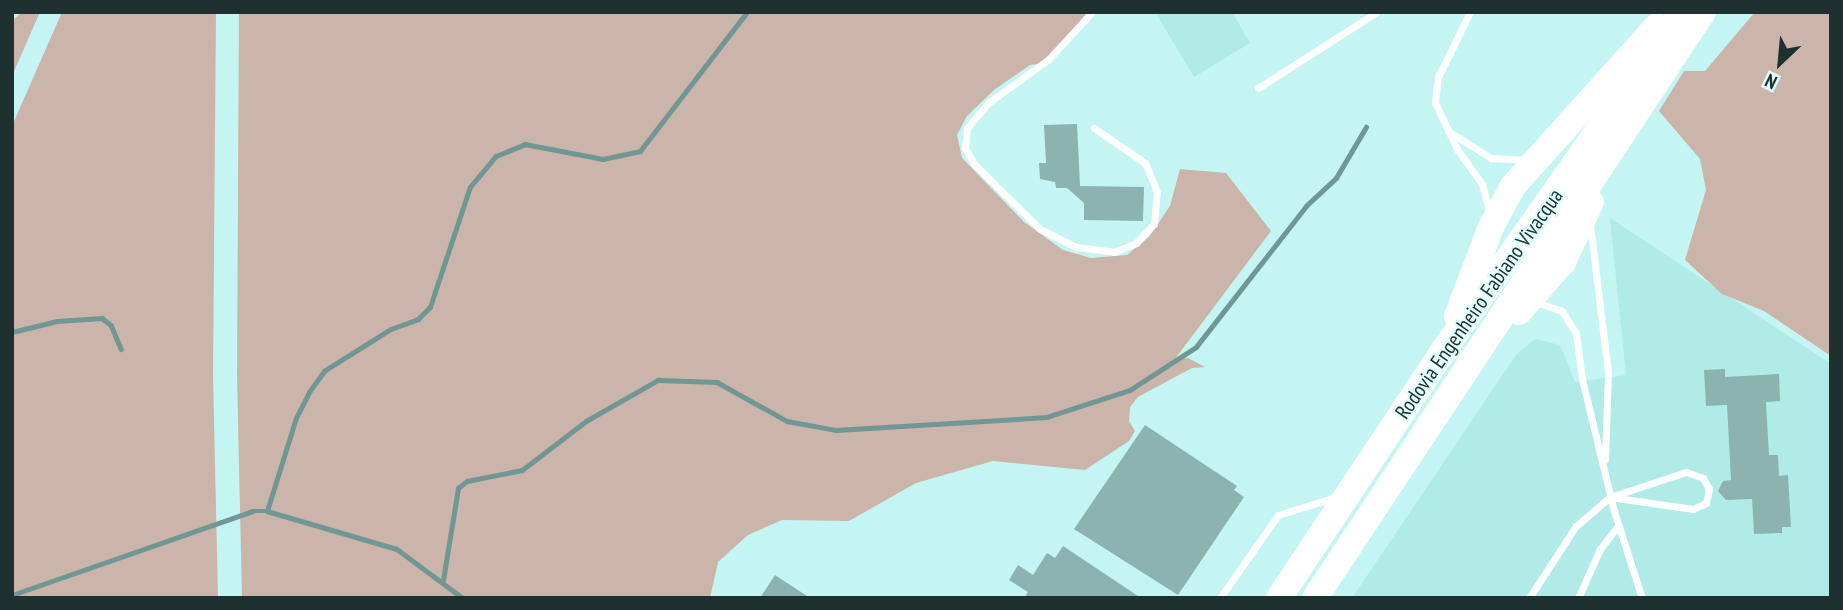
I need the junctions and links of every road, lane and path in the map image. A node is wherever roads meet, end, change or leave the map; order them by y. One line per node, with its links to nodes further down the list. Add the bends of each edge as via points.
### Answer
1 (1092, 12): 8 (lane, via 1049,60 988,103 967,128 965,148 974,164 1040,229 1076,247 1114,252 1136,243 1154,224 1157,192 1145,163)
2 (1377, 12): 7 (lane)
3 (1470, 12): 9 (lane, via 1435,85 1437,112)
4 (1670, 12): 11 (highway)
5 (1681, 12): 16 (highway, Rodovia Engenheiro Fabiano Vivacqua)
6 (1703, 12): 10 (highway, Rodovia Engenheiro Fabiano Vivacqua)
7 (1258, 88)
8 (1094, 128)
9 (1445, 128): 11 (lane, via 1491,158 1510,162); 13 (lane, via 1482,184)
10 (1613, 149): 12 (highway); 15 (highway, Rodovia Engenheiro Fabiano Vivacqua)
11 (1536, 157): 13 (highway)
12 (1588, 210): 14 (highway, via 1563,262); 17 (lane, via 1608,373)
13 (1491, 227): 16 (highway)
14 (1528, 303): 15 (highway); 17 (lane, via 1555,306 1573,325)
15 (1481, 347): 23 (highway, Rodovia Engenheiro Fabiano Vivacqua)
16 (1443, 351): 18 (highway, Rodovia Engenheiro Fabiano Vivacqua)
17 (1605, 467): 19 (lane)
18 (1347, 495): 21 (lane, via 1278,515); 22 (highway, Rodovia Engenheiro Fabiano Vivacqua)
19 (1610, 497): 19 (lane, via 1693,509 1706,503 1709,489 1703,478 1686,472); 20 (lane); 24 (lane, via 1576,526)
20 (1618, 526): 25 (lane, via 1600,549); 26 (lane)
21 (1220, 598)
22 (1279, 598)
23 (1315, 598)
24 (1529, 598)
25 (1578, 598)
26 (1642, 598)

